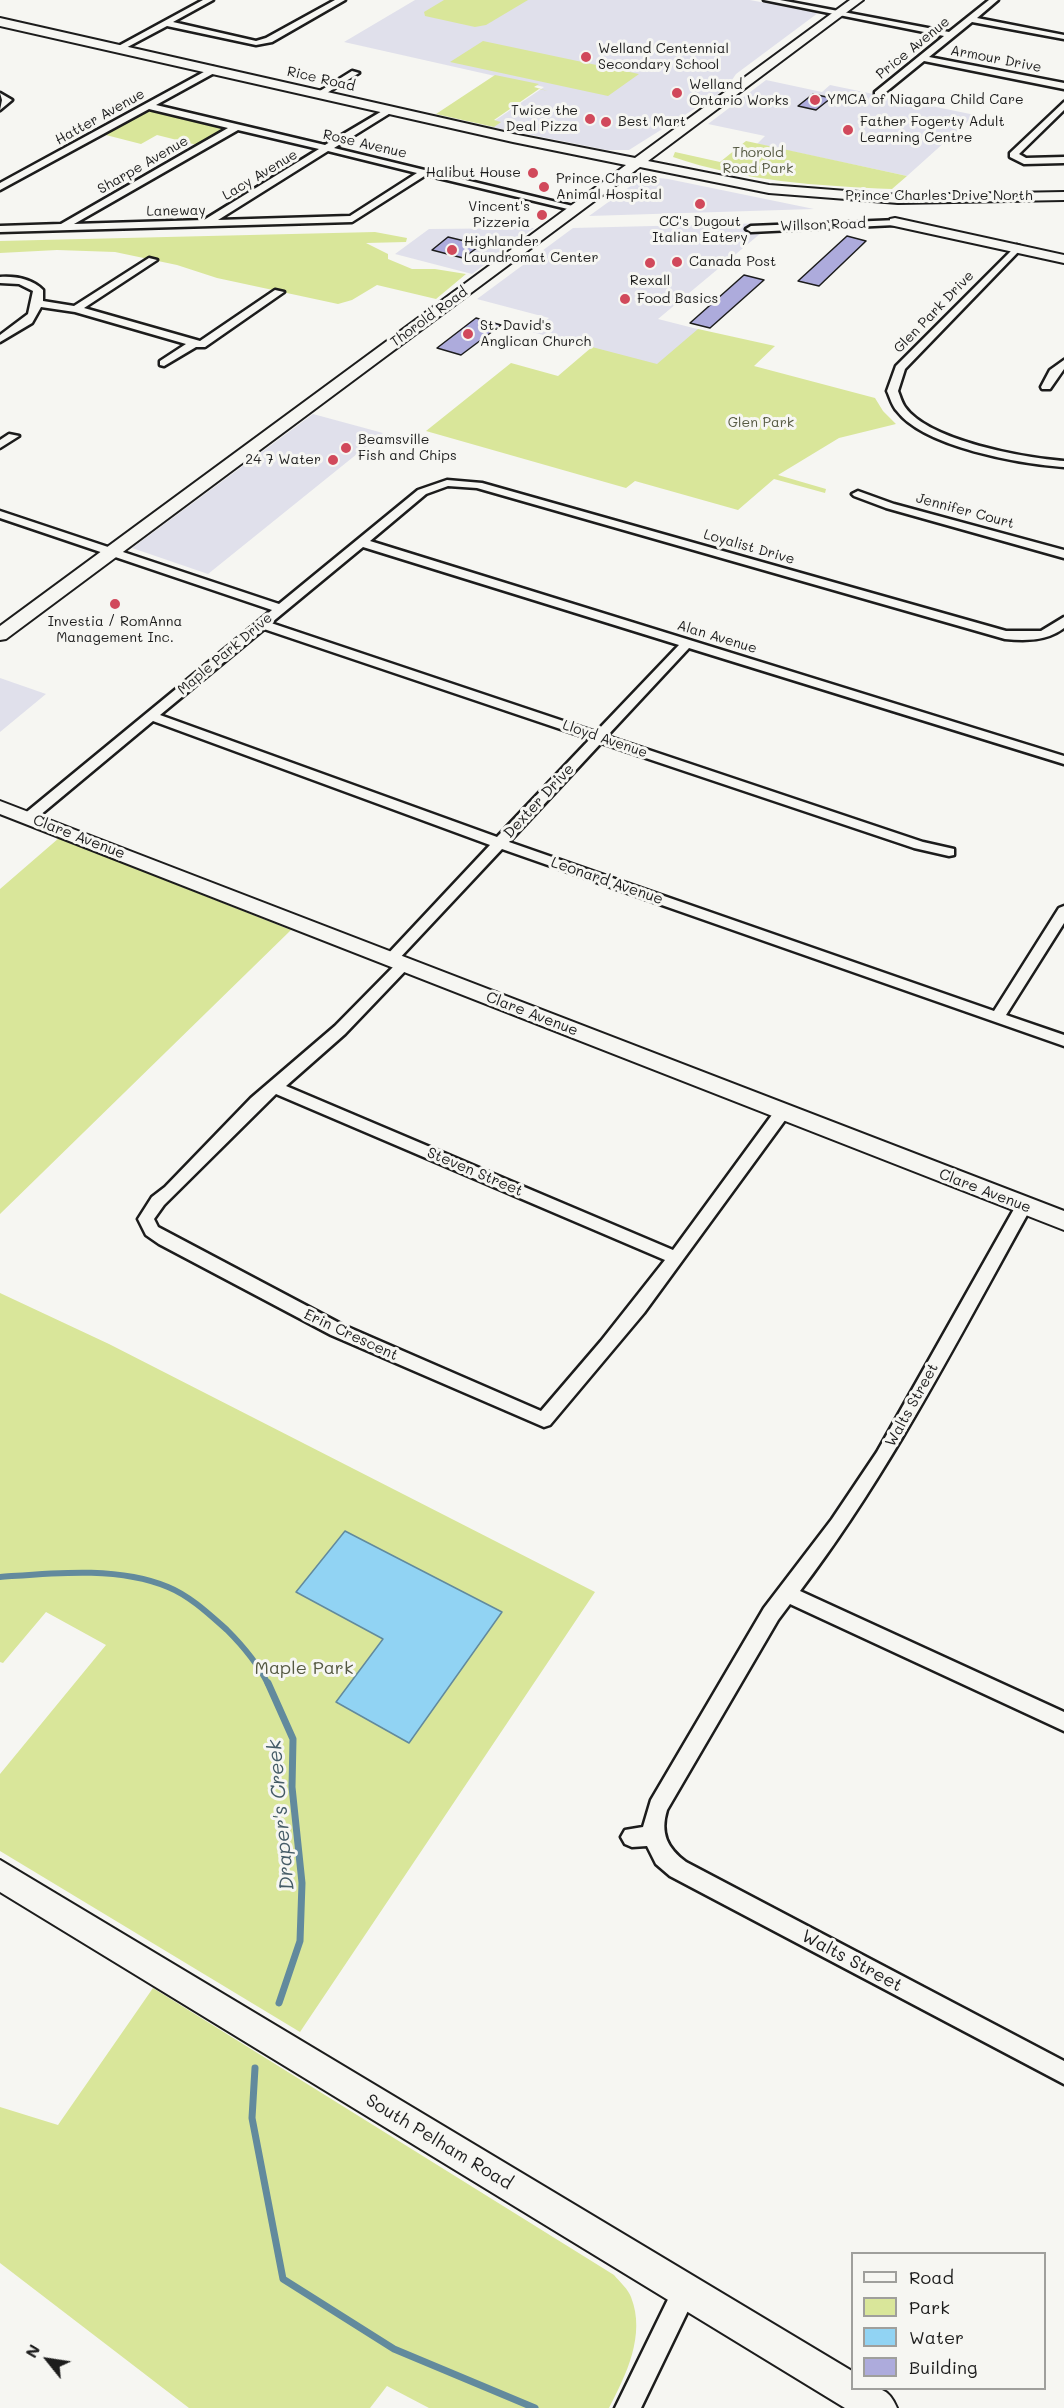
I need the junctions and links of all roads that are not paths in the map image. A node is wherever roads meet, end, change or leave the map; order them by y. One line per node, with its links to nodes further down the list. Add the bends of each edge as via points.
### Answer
1 (66, 0): 2 (street)
2 (79, 0)
3 (210, 0): 11 (street)
4 (341, 0): 11 (street, via 263,43)
5 (768, 0): 8 (street)
6 (857, 0): 8 (street, Thorold Road)
7 (994, 0): 9 (street, Price Avenue)
8 (839, 14): 12 (street); 27 (street, Thorold Road)
9 (970, 19): 12 (street, Price Avenue); 13 (street)
10 (0, 22): 14 (street, Rice Road)
11 (165, 23): 14 (street)
12 (950, 35): 15 (street, Price Avenue)
13 (1064, 37)
14 (117, 49): 16 (street, Rice Road)
15 (923, 58): 18 (street, Armour Drive); 20 (street, Price Avenue)
16 (213, 70): 19 (street, Rice Road); 23 (street, Hatter Avenue)
17 (356, 73): 19 (street)
18 (1064, 86)
19 (319, 94): 25 (street, Rice Road)
20 (878, 94)
21 (0, 96): 24 (street, via 8,100)
22 (1064, 105): 30 (street, via 1013,155 1024,161)
23 (149, 106): 26 (street, Rose Avenue); 34 (street, Hatter Avenue)
24 (0, 107)
25 (389, 110): 28 (street, Lacy Avenue); 29 (street, Rice Road)
26 (236, 127): 28 (street, Rose Avenue); 41 (street, Sharpe Avenue)
27 (657, 148): 29 (street); 31 (street, Thorold Road); 33 (street, via 670,164)
28 (327, 150): 32 (street, Rose Avenue); 40 (street, Lacy Avenue)
29 (586, 153): 31 (street, Rice Road)
30 (1064, 160)
31 (637, 163): 33 (street, Prince Charles Drive North); 35 (street, Thorold Road)
32 (424, 172): 37 (street, Rose Avenue); 40 (street, Laneway, via 352,219)
33 (716, 180): 35 (street, via 646,173); 38 (street, Prince Charles Drive North)
34 (0, 187)
35 (599, 191): 37 (street, Thorold Road)
36 (1064, 196): 38 (street, Prince Charles Drive North)
37 (576, 208): 64 (street, Thorold Road)
38 (973, 211): 44 (street)
39 (895, 222): 43 (street, Willson Road); 44 (street)
40 (205, 223): 41 (street, Laneway)
41 (63, 227): 42 (street, Laneway)
42 (0, 229)
43 (751, 229)
44 (959, 236): 45 (street)
45 (1017, 248): 46 (street); 59 (street, Glen Park Drive, via 900,368 892,385 893,394 909,417 942,437 1027,460)
46 (1064, 259)
47 (152, 260): 51 (street)
48 (0, 280): 50 (street, via 32,285 38,290)
49 (279, 292): 53 (street, via 201,345)
50 (39, 304): 51 (street); 52 (street, via 33,317)
51 (76, 309): 53 (street)
52 (0, 339)
53 (195, 343): 54 (street)
54 (164, 363)
55 (1064, 363): 56 (street)
56 (1046, 387)
57 (13, 436): 58 (street)
58 (0, 445)
59 (1064, 464)
60 (422, 492): 63 (street, Maple Park Drive); 67 (street, Loyalist Drive, via 447,483 478,485 1005,635 1038,636 1058,628)
61 (858, 494): 65 (street, Jennifer Court)
62 (0, 514): 64 (street)
63 (361, 542): 66 (street, Maple Park Drive); 70 (street, Alan Avenue)
64 (112, 552): 66 (street); 69 (street, Thorold Road)
65 (1064, 554)
66 (280, 609): 68 (street, Maple Park Drive)
67 (1064, 621)
68 (262, 624): 71 (street, Maple Park Drive); 72 (street, Lloyd Avenue)
69 (0, 635)
70 (687, 643): 72 (street, Dexter Drive); 73 (street, Alan Avenue)
71 (151, 716): 75 (street, Maple Park Drive); 76 (street, Leonard Avenue)
72 (599, 737): 76 (street, Dexter Drive); 77 (street, Lloyd Avenue)
73 (1064, 760)
74 (0, 807): 75 (street, Clare Avenue)
75 (28, 818): 79 (street, Clare Avenue)
76 (499, 843): 79 (street, Dexter Drive); 80 (street, Leonard Avenue)
77 (949, 852)
78 (1064, 911): 80 (street)
79 (397, 961): 82 (street, Erin Crescent, via 340,1030); 83 (street, Clare Avenue)
80 (997, 1018): 81 (street, Leonard Avenue)
81 (1064, 1041)
82 (274, 1087): 86 (street, Steven Street); 86 (street, Erin Crescent, via 158,1201 146,1219 152,1231 337,1330 544,1420)
83 (783, 1112): 84 (street, Clare Avenue); 86 (street, Erin Crescent)
84 (1024, 1206): 85 (street, Clare Avenue); 87 (street, Walts Street, via 883,1457 839,1525)
85 (1064, 1221)
86 (676, 1258)
87 (786, 1593): 88 (street); 89 (street, Walts Street, via 658,1807)
88 (1064, 1722)
89 (653, 1836): 90 (street); 92 (street, Walts Street, via 660,1853 678,1869)
90 (632, 1837)
91 (0, 1875): 93 (street, South Pelham Road)
92 (1064, 2073)
93 (685, 2292): 94 (street); 95 (street, South Pelham Road)
94 (628, 2408)
95 (879, 2408)

